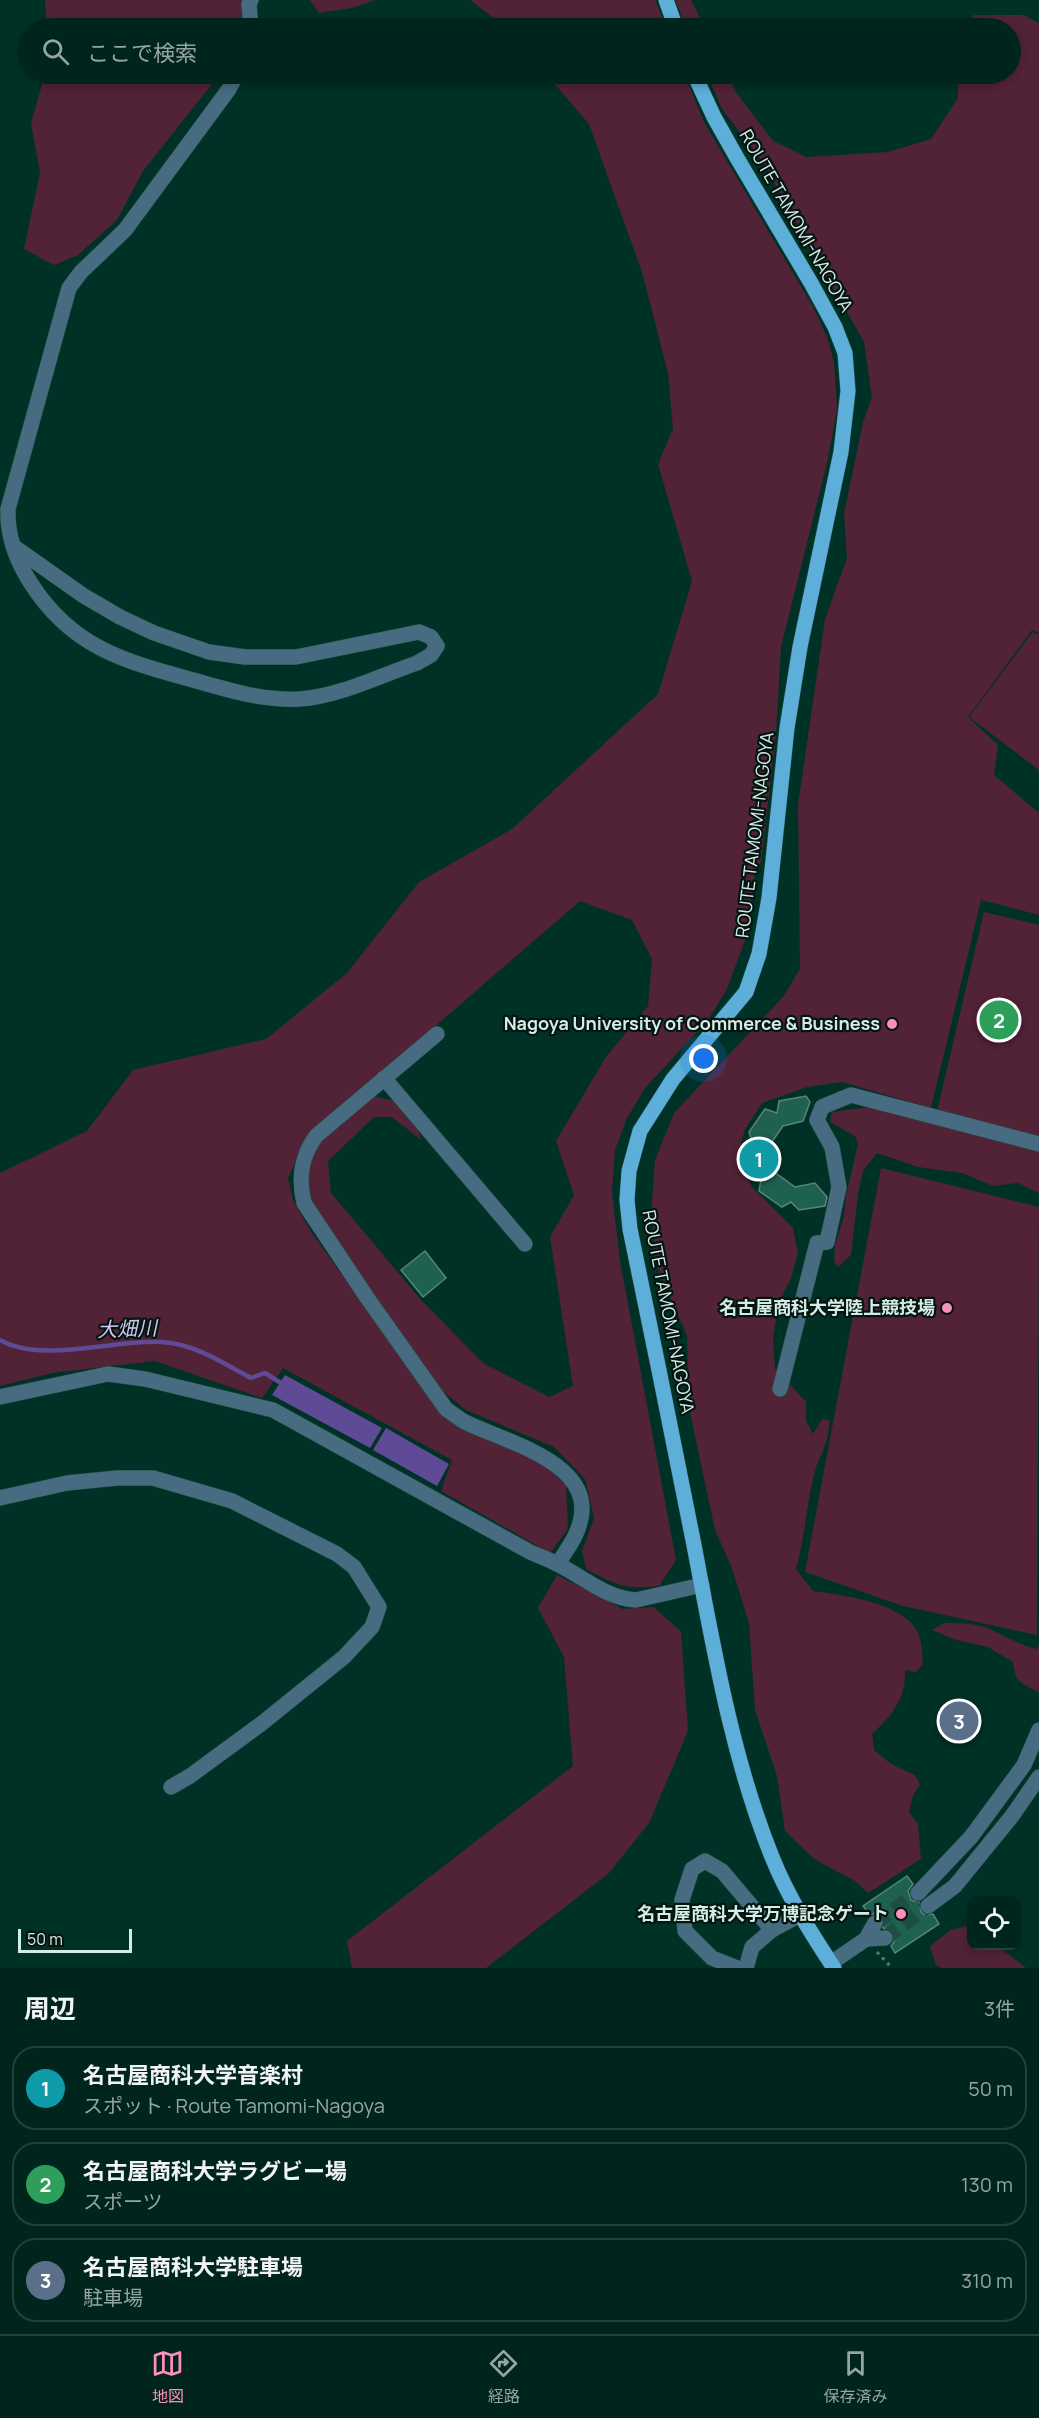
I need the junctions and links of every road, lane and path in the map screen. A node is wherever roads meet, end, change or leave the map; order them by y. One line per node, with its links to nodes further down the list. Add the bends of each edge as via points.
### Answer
1 (251, 0): 3 (street)
2 (666, 0): 4 (main road)
3 (250, 18)
4 (672, 18)
5 (232, 84): 7 (street, via 125,230 69,288 8,509)
6 (699, 84): 16 (main road, ROUTE TAMOMI-NAGOYA, via 725,137 835,327 845,353 848,391 841,452 787,728 769,898 759,954 746,992 673,1079 640,1131 629,1171 630,1229)
7 (13, 546): 7 (street, via 40,597 74,633 117,657 243,694 303,699 329,693 417,663 431,655 436,646 431,637 418,632 296,657 209,652 120,617)
8 (437, 1034): 9 (street)
9 (384, 1078): 11 (street); 15 (street, via 329,1124 307,1149 300,1185 304,1203 446,1409 463,1421 543,1455 565,1472 579,1493 580,1517 575,1536)
10 (1039, 1144): 12 (street, via 852,1095 822,1107 817,1120 832,1147 839,1187 828,1242 816,1243)
11 (525, 1244)
12 (780, 1389)
13 (0, 1397): 15 (street, via 108,1374 145,1379 273,1410)
14 (0, 1498): 19 (street, via 67,1483 153,1478 232,1502 292,1529 337,1554 354,1567 367,1586 379,1607 372,1627 344,1657 261,1724)
15 (558, 1564): 16 (street, via 606,1593 625,1599)
16 (702, 1585): 22 (main road, ROUTE TAMOMI-NAGOYA, via 748,1791 772,1859)
17 (1039, 1730): 20 (street, via 1024,1765 971,1837)
18 (1039, 1777): 21 (street, via 955,1886)
19 (171, 1787)
20 (918, 1893)
21 (928, 1906)
22 (800, 1915): 24 (street); 27 (main road, ROUTE TAMOMI-NAGOYA)
23 (875, 1923): 26 (street)
24 (772, 1930): 28 (street, via 722,1871 705,1861 692,1869 682,1900 685,1931 712,1958); 29 (street, via 752,1947)
25 (885, 1938): 26 (street)
26 (867, 1939): 27 (street)
27 (833, 1966)
28 (737, 1968)
29 (746, 1968)

